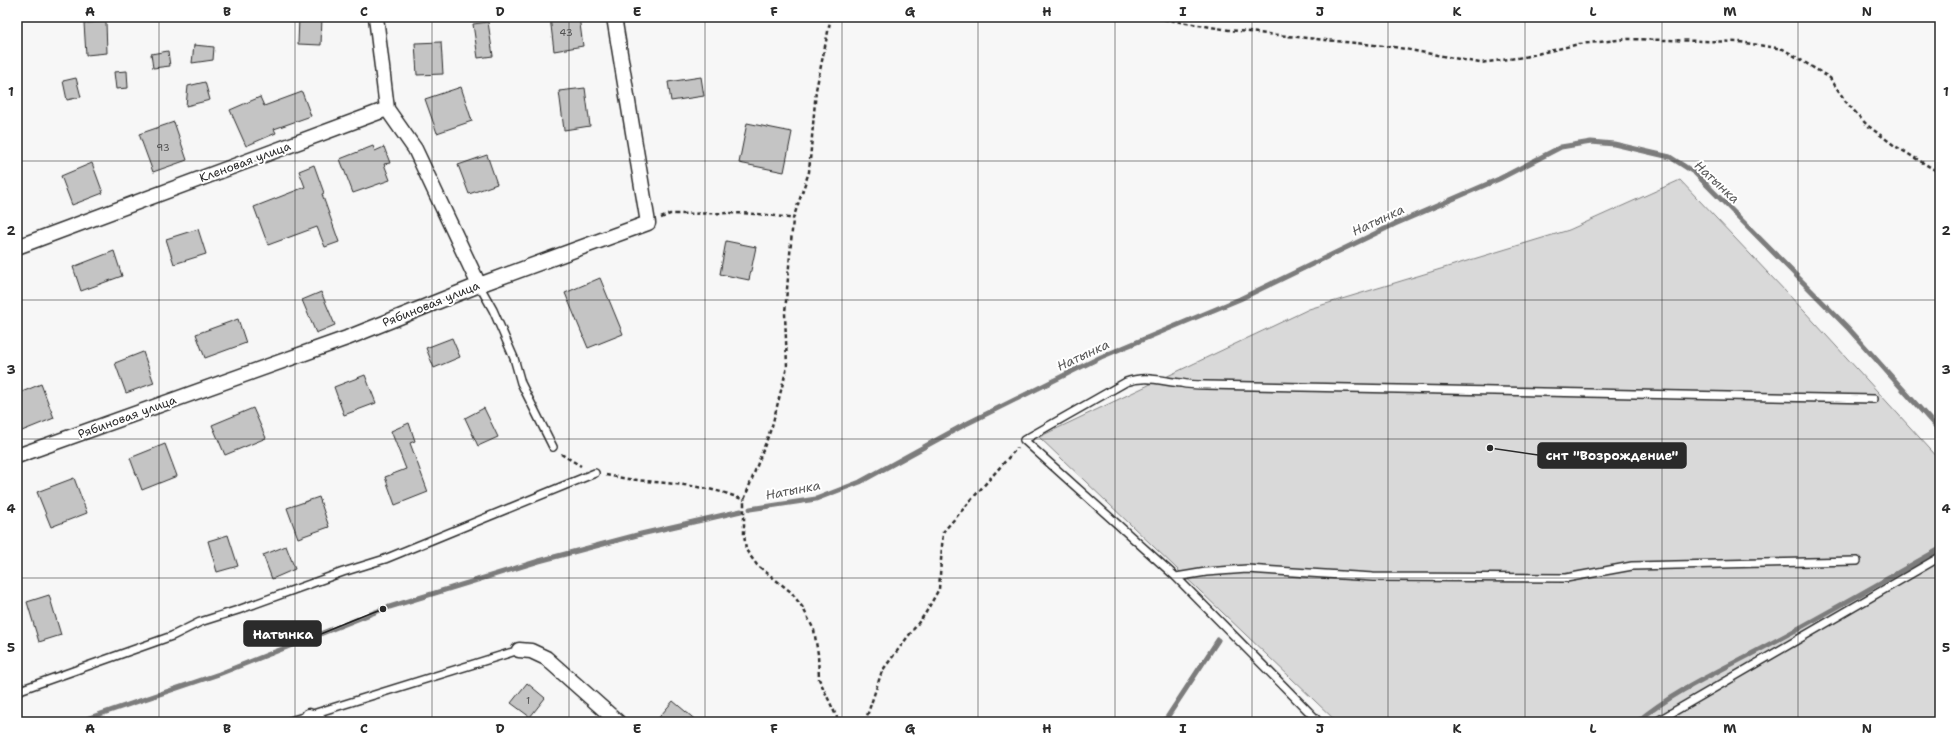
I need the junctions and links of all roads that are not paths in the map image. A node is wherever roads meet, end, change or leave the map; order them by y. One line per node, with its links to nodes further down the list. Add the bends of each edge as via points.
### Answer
1 (376, 17): 3 (street)
2 (614, 17): 5 (street, Рябиновая улица, via 648,223)
3 (386, 108): 4 (street, Кленовая улица); 5 (street, via 415,149)
4 (17, 247)
5 (479, 285): 7 (lane, via 514,358 521,383); 8 (street, Рябиновая улица, via 347,338)
6 (1874, 399): 12 (lane, via 1206,385 1136,378 1119,385 1024,440)
7 (553, 447)
8 (17, 456)
9 (595, 473): 14 (lane, via 384,560 200,622 172,636)
10 (1940, 557): 19 (lane)
11 (1858, 561): 12 (lane, via 1632,566 1566,578 1373,577 1247,569)
12 (1176, 577): 18 (lane)
13 (519, 650): 15 (lane); 17 (street, via 531,651 546,658)
14 (17, 691)
15 (315, 719): 16 (lane)
16 (287, 722)
17 (618, 722)
18 (1319, 722)
19 (1656, 722)

